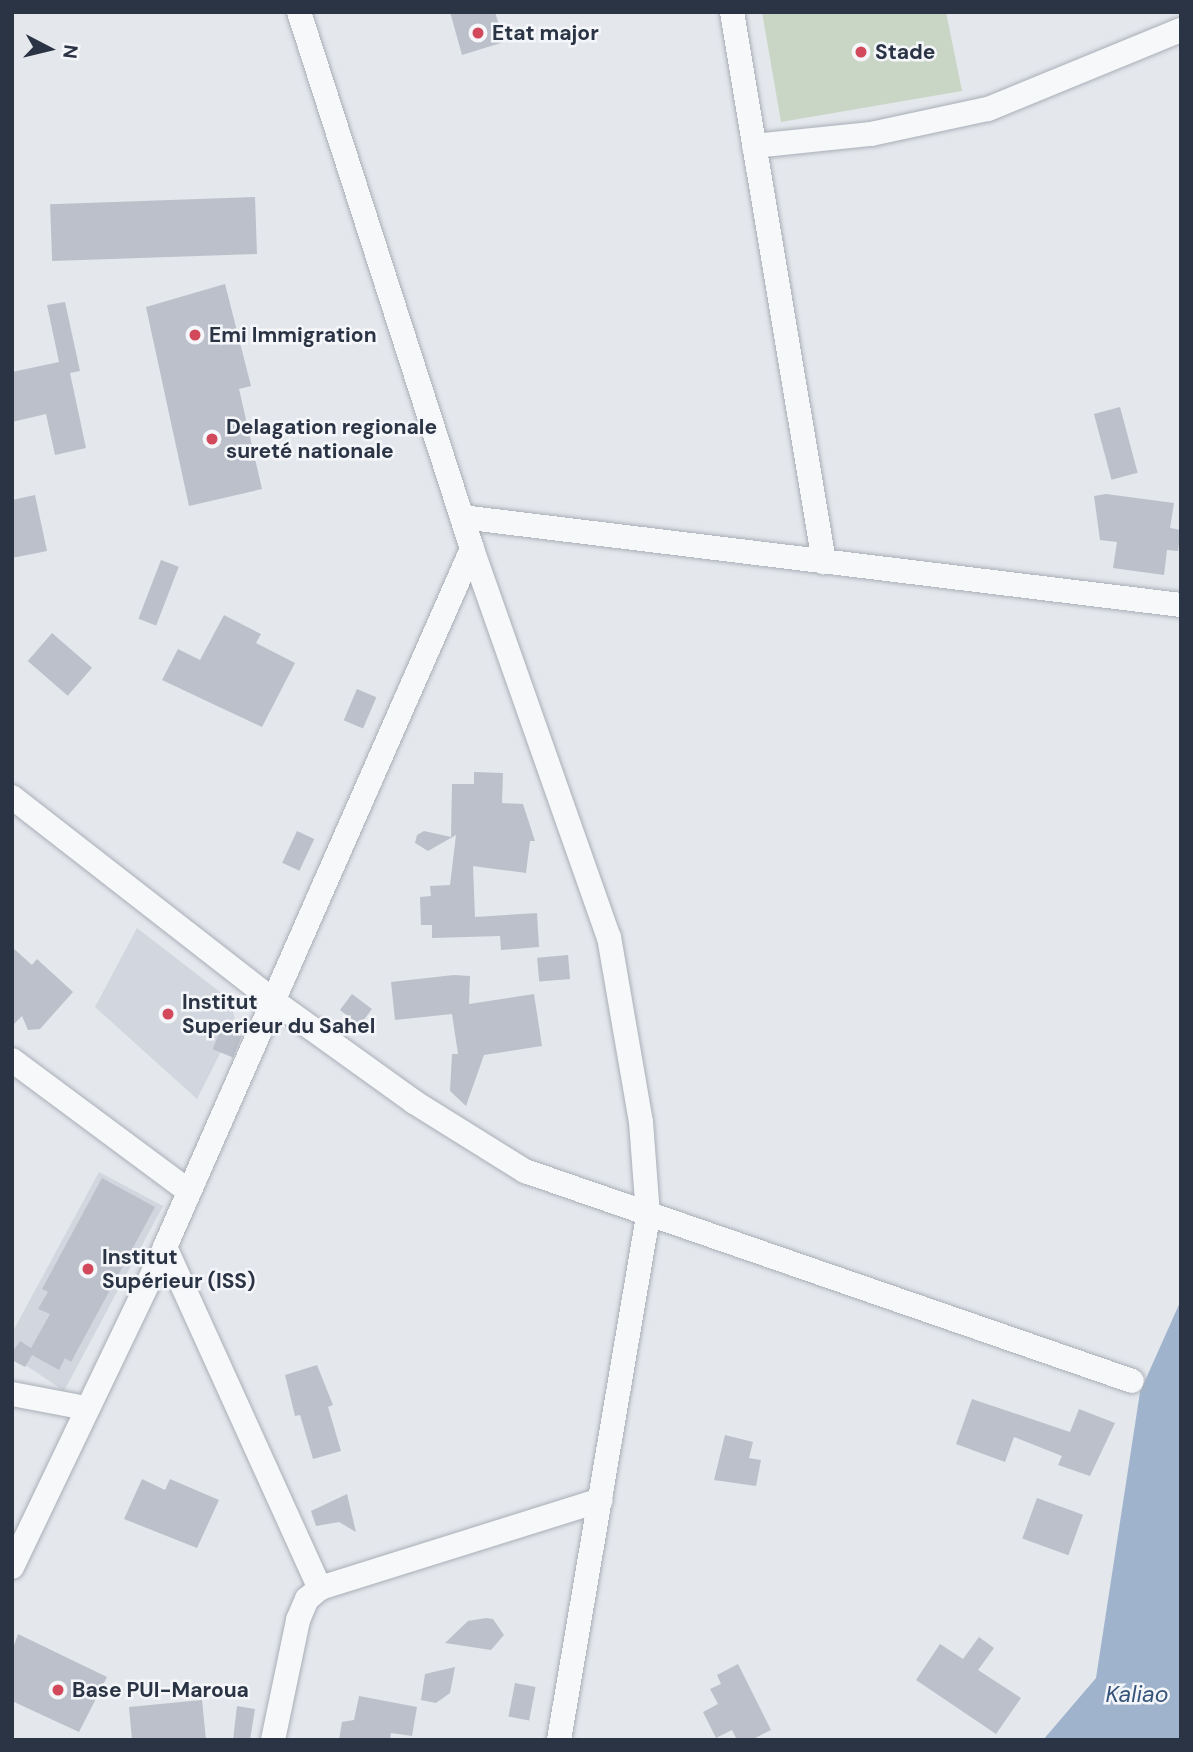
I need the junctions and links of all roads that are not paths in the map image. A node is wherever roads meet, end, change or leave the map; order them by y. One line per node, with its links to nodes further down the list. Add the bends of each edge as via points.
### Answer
1 (299, 12): 5 (street)
2 (732, 12): 4 (street)
3 (1181, 30): 4 (street, via 988,109 870,135)
4 (754, 146): 7 (street)
5 (462, 517): 6 (street); 7 (street)
6 (472, 549): 10 (street); 13 (street, via 609,937 641,1122)
7 (824, 562): 8 (street)
8 (1181, 605)
9 (12, 797): 10 (street)
10 (275, 1002): 12 (street); 13 (street, via 414,1101 525,1171)
11 (13, 1063): 12 (street)
12 (187, 1190): 14 (street)
13 (648, 1216): 15 (street); 18 (street)
14 (165, 1247): 17 (street); 20 (street)
15 (1132, 1381)
16 (12, 1394): 17 (street)
17 (86, 1408): 19 (street)
18 (600, 1500): 20 (street); 22 (street)
19 (12, 1567)
20 (320, 1588): 21 (street, via 307,1599 298,1620)
21 (273, 1740)
22 (559, 1740)

